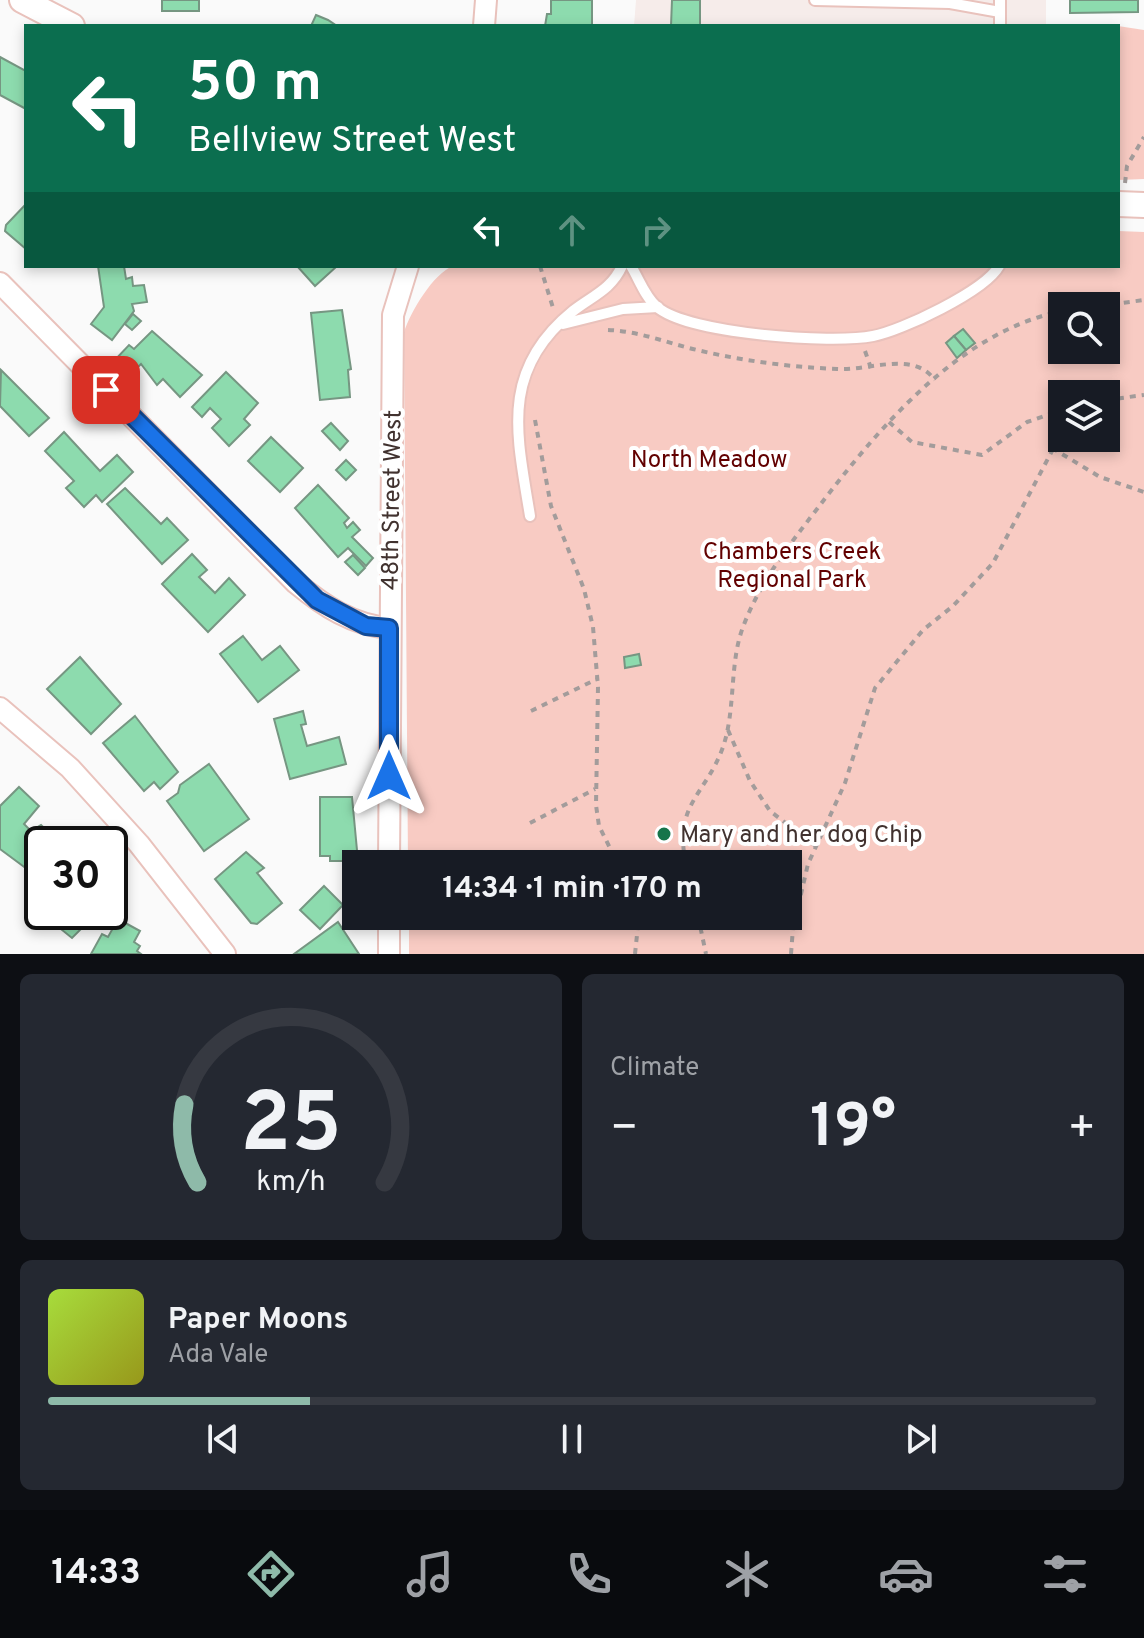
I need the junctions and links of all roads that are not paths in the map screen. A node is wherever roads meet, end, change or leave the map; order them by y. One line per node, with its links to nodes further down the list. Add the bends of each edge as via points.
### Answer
1 (22, 0): 5 (street)
2 (486, 0): 6 (street)
3 (815, 0): 4 (lane)
4 (1000, 6)
5 (68, 24)
6 (484, 24)
7 (1122, 195): 8 (street)
8 (1144, 205)
9 (620, 268): 15 (lane, via 601,294)
10 (632, 268): 14 (lane)
11 (997, 268): 14 (lane, via 966,296 871,337 783,337 704,325)
12 (406, 274): 17 (street, 48th Street West, via 393,315)
13 (0, 283): 17 (street, via 296,583 349,619)
14 (658, 307): 15 (lane, via 623,309)
15 (561, 324): 16 (lane, via 531,360 519,388 517,432)
16 (530, 516)
17 (389, 628): 19 (street, 48th Street West)
18 (0, 708): 21 (street, via 70,768)
19 (389, 850)
20 (389, 930): 22 (street)
21 (225, 954)
22 (389, 954)

